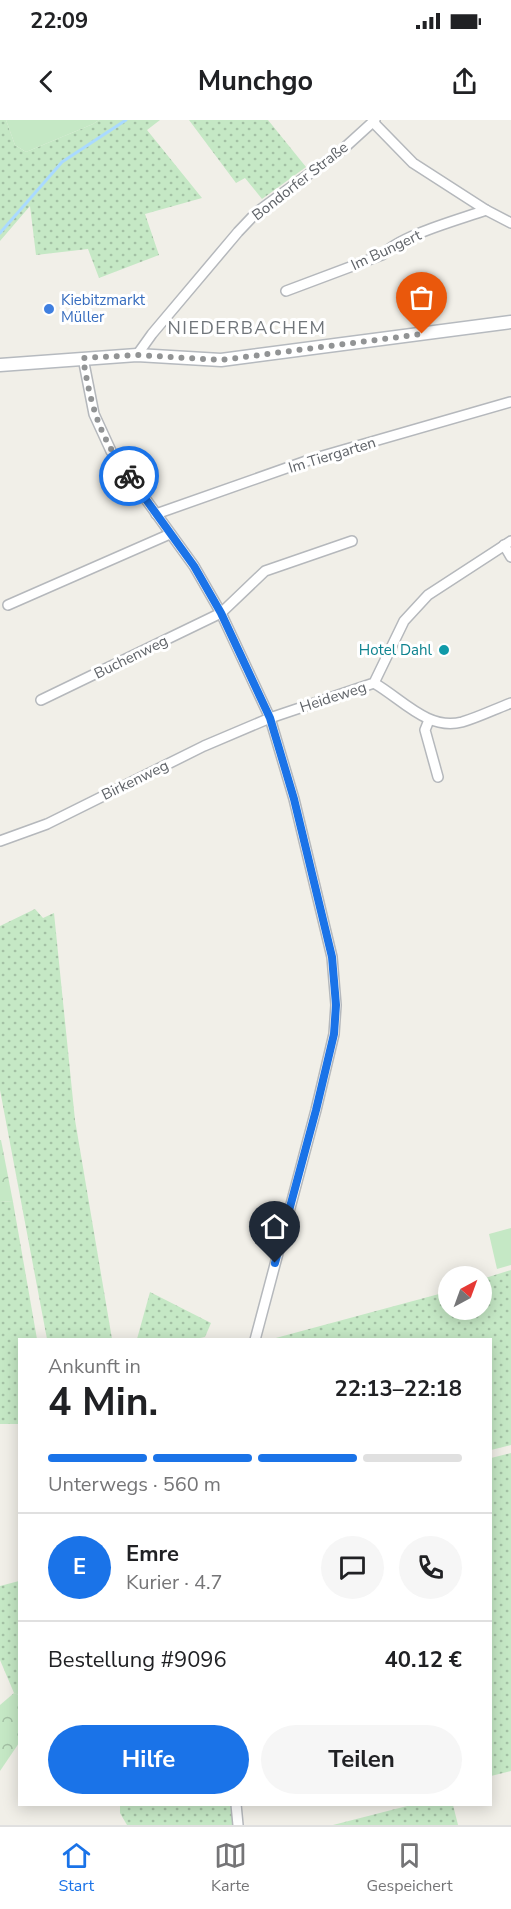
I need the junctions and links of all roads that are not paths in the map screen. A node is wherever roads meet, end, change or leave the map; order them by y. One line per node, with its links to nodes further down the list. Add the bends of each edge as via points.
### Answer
1 (374, 121): 2 (street, via 413,163); 6 (street, Bondorfer Straße, via 342,150 257,212)
2 (486, 210): 3 (street); 4 (street, Im Bungert, via 401,240 382,255)
3 (511, 223)
4 (286, 291)
5 (511, 322): 6 (main road, via 221,360)
6 (137, 355): 7 (main road)
7 (83, 358): 8 (main road); 10 (street, via 94,414 111,451)
8 (0, 365)
9 (510, 402): 10 (street, Im Tiergarten, via 312,459)
10 (156, 514): 11 (street)
11 (170, 534): 15 (street); 16 (street)
12 (352, 541): 16 (street, Buchenweg, via 265,571)
13 (507, 543): 14 (street); 17 (street, Heideweg, via 428,595 404,621)
14 (511, 557)
15 (8, 605)
16 (221, 613): 18 (street, Buchenweg); 20 (street)
17 (374, 683): 20 (street, Heideweg); 21 (street)
18 (41, 700)
19 (511, 703): 21 (street, via 460,723)
20 (270, 718): 23 (street, Birkenweg, via 204,746 47,824); 24 (street, via 322,911 332,957 336,1005 334,1034 316,1110)
21 (429, 720): 22 (street, via 425,730)
22 (438, 777)
23 (0, 841)
24 (256, 1338)
25 (236, 1806): 26 (street)
26 (238, 1825)

